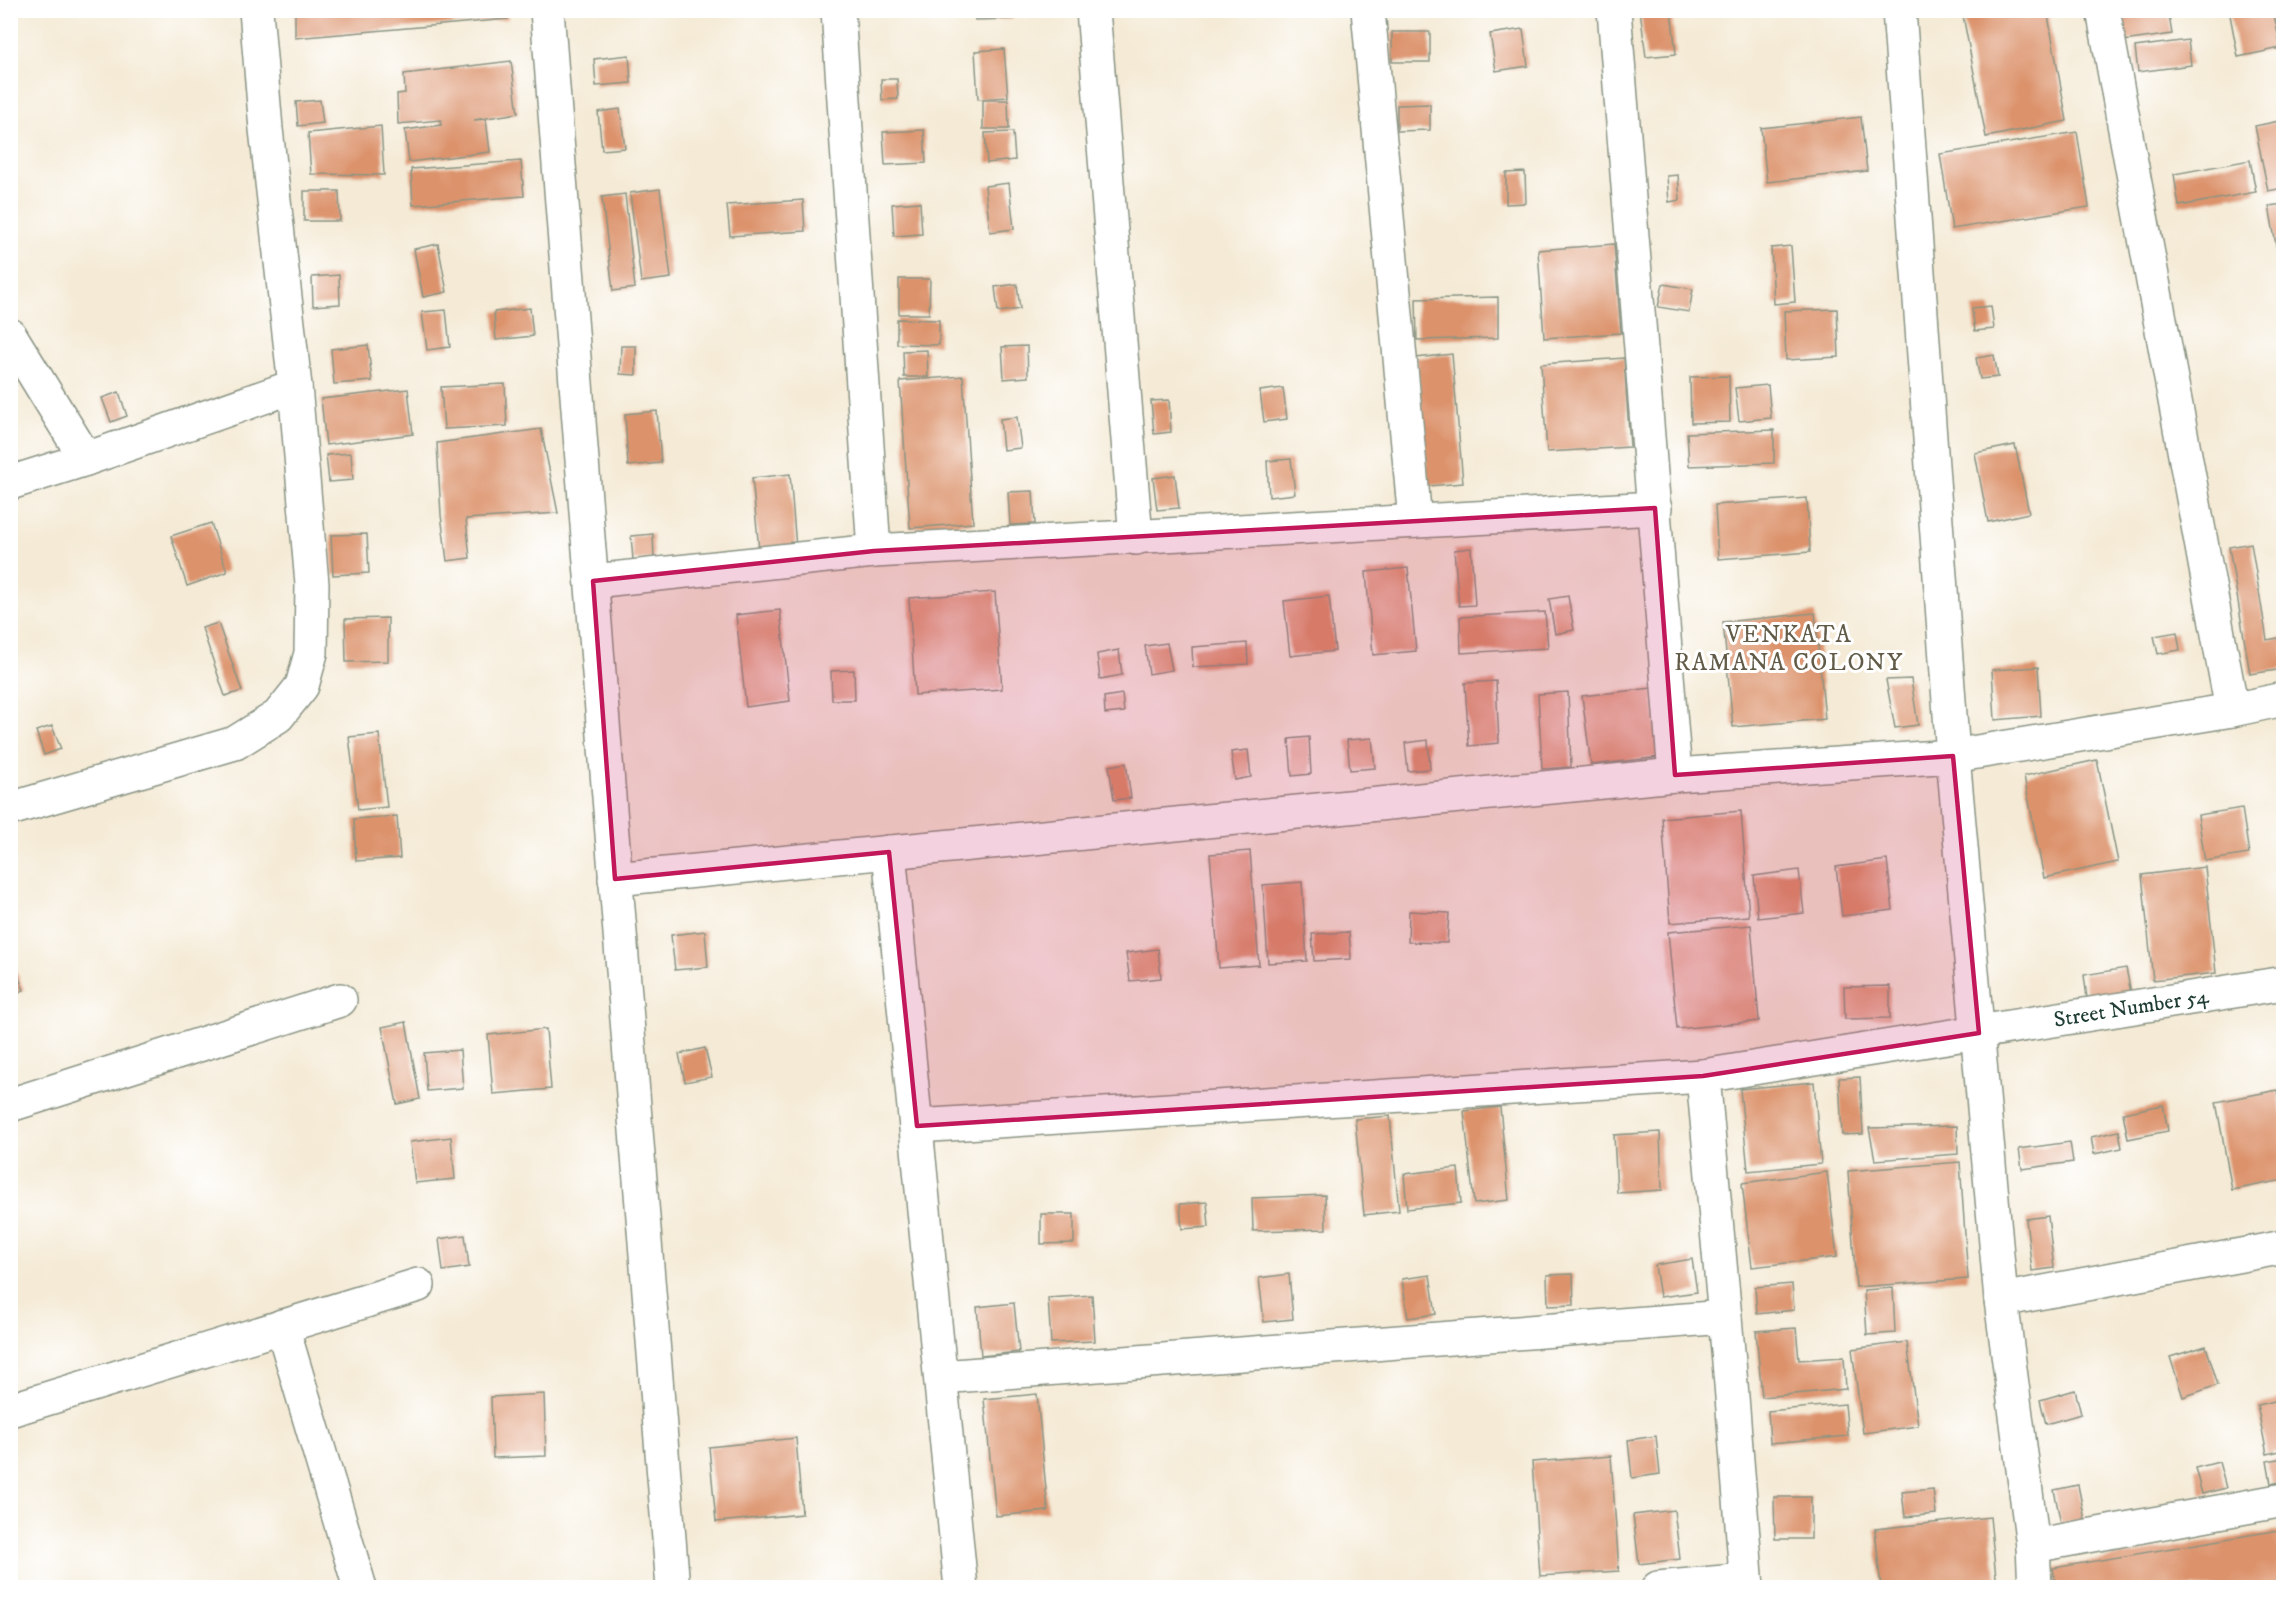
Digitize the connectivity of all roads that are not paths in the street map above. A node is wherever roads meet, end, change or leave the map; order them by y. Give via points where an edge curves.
1 (256, 10) edge
2 (548, 10) edge
3 (838, 10) edge
4 (1093, 10) edge
5 (1368, 10) edge
6 (1614, 10) edge
7 (1899, 10) edge
8 (2103, 10) edge
9 (10, 335) edge
10 (295, 386) junction
11 (86, 459) junction
12 (10, 483) edge
13 (1655, 508) junction
14 (1415, 521) junction
15 (1136, 538) junction
16 (874, 551) junction
17 (593, 581) junction
18 (2283, 699) edge
19 (2232, 710) junction
20 (1953, 756) junction
21 (1676, 775) junction
22 (10, 809) edge
23 (890, 852) junction
24 (615, 879) junction
25 (2283, 983) edge
26 (340, 1000) dead end
27 (1979, 1033) junction
28 (1703, 1076) junction
29 (10, 1105) edge
30 (917, 1125) junction
31 (2283, 1247) edge
32 (418, 1285) dead end
33 (2001, 1300) junction
34 (1725, 1317) junction
35 (282, 1326) junction
36 (941, 1377) junction
37 (10, 1410) edge
38 (2283, 1500) edge
39 (2033, 1546) junction
40 (1746, 1584) edge
41 (360, 1587) edge
42 (673, 1587) edge
43 (961, 1587) edge
44 (1658, 1587) edge
45 (2035, 1587) edge

1 - 10 street
2 - 17 street
3 - 16 street
4 - 15 street
5 - 14 street
6 - 13 street
7 - 20 street
8 - 19 street
9 - 11 street
10 - 11 street
10 - 22 street via 312,584 311,653 302,686 278,716 235,743
11 - 12 street
13 - 14 street
13 - 21 street
14 - 15 street
15 - 16 street
16 - 17 street
17 - 24 street
18 - 19 street
19 - 20 street
20 - 21 street
20 - 27 street
21 - 23 street
23 - 24 street
23 - 30 street
24 - 42 street
25 - 27 street, Street Number 54
26 - 29 street
27 - 28 street, Street Number 54
27 - 33 street
28 - 30 street, Street Number 54
28 - 34 street
30 - 36 street
31 - 33 street
32 - 35 street
33 - 39 street
34 - 36 street
34 - 40 street
35 - 37 street
35 - 41 street
36 - 43 street
38 - 39 street
39 - 45 street
40 - 44 street

